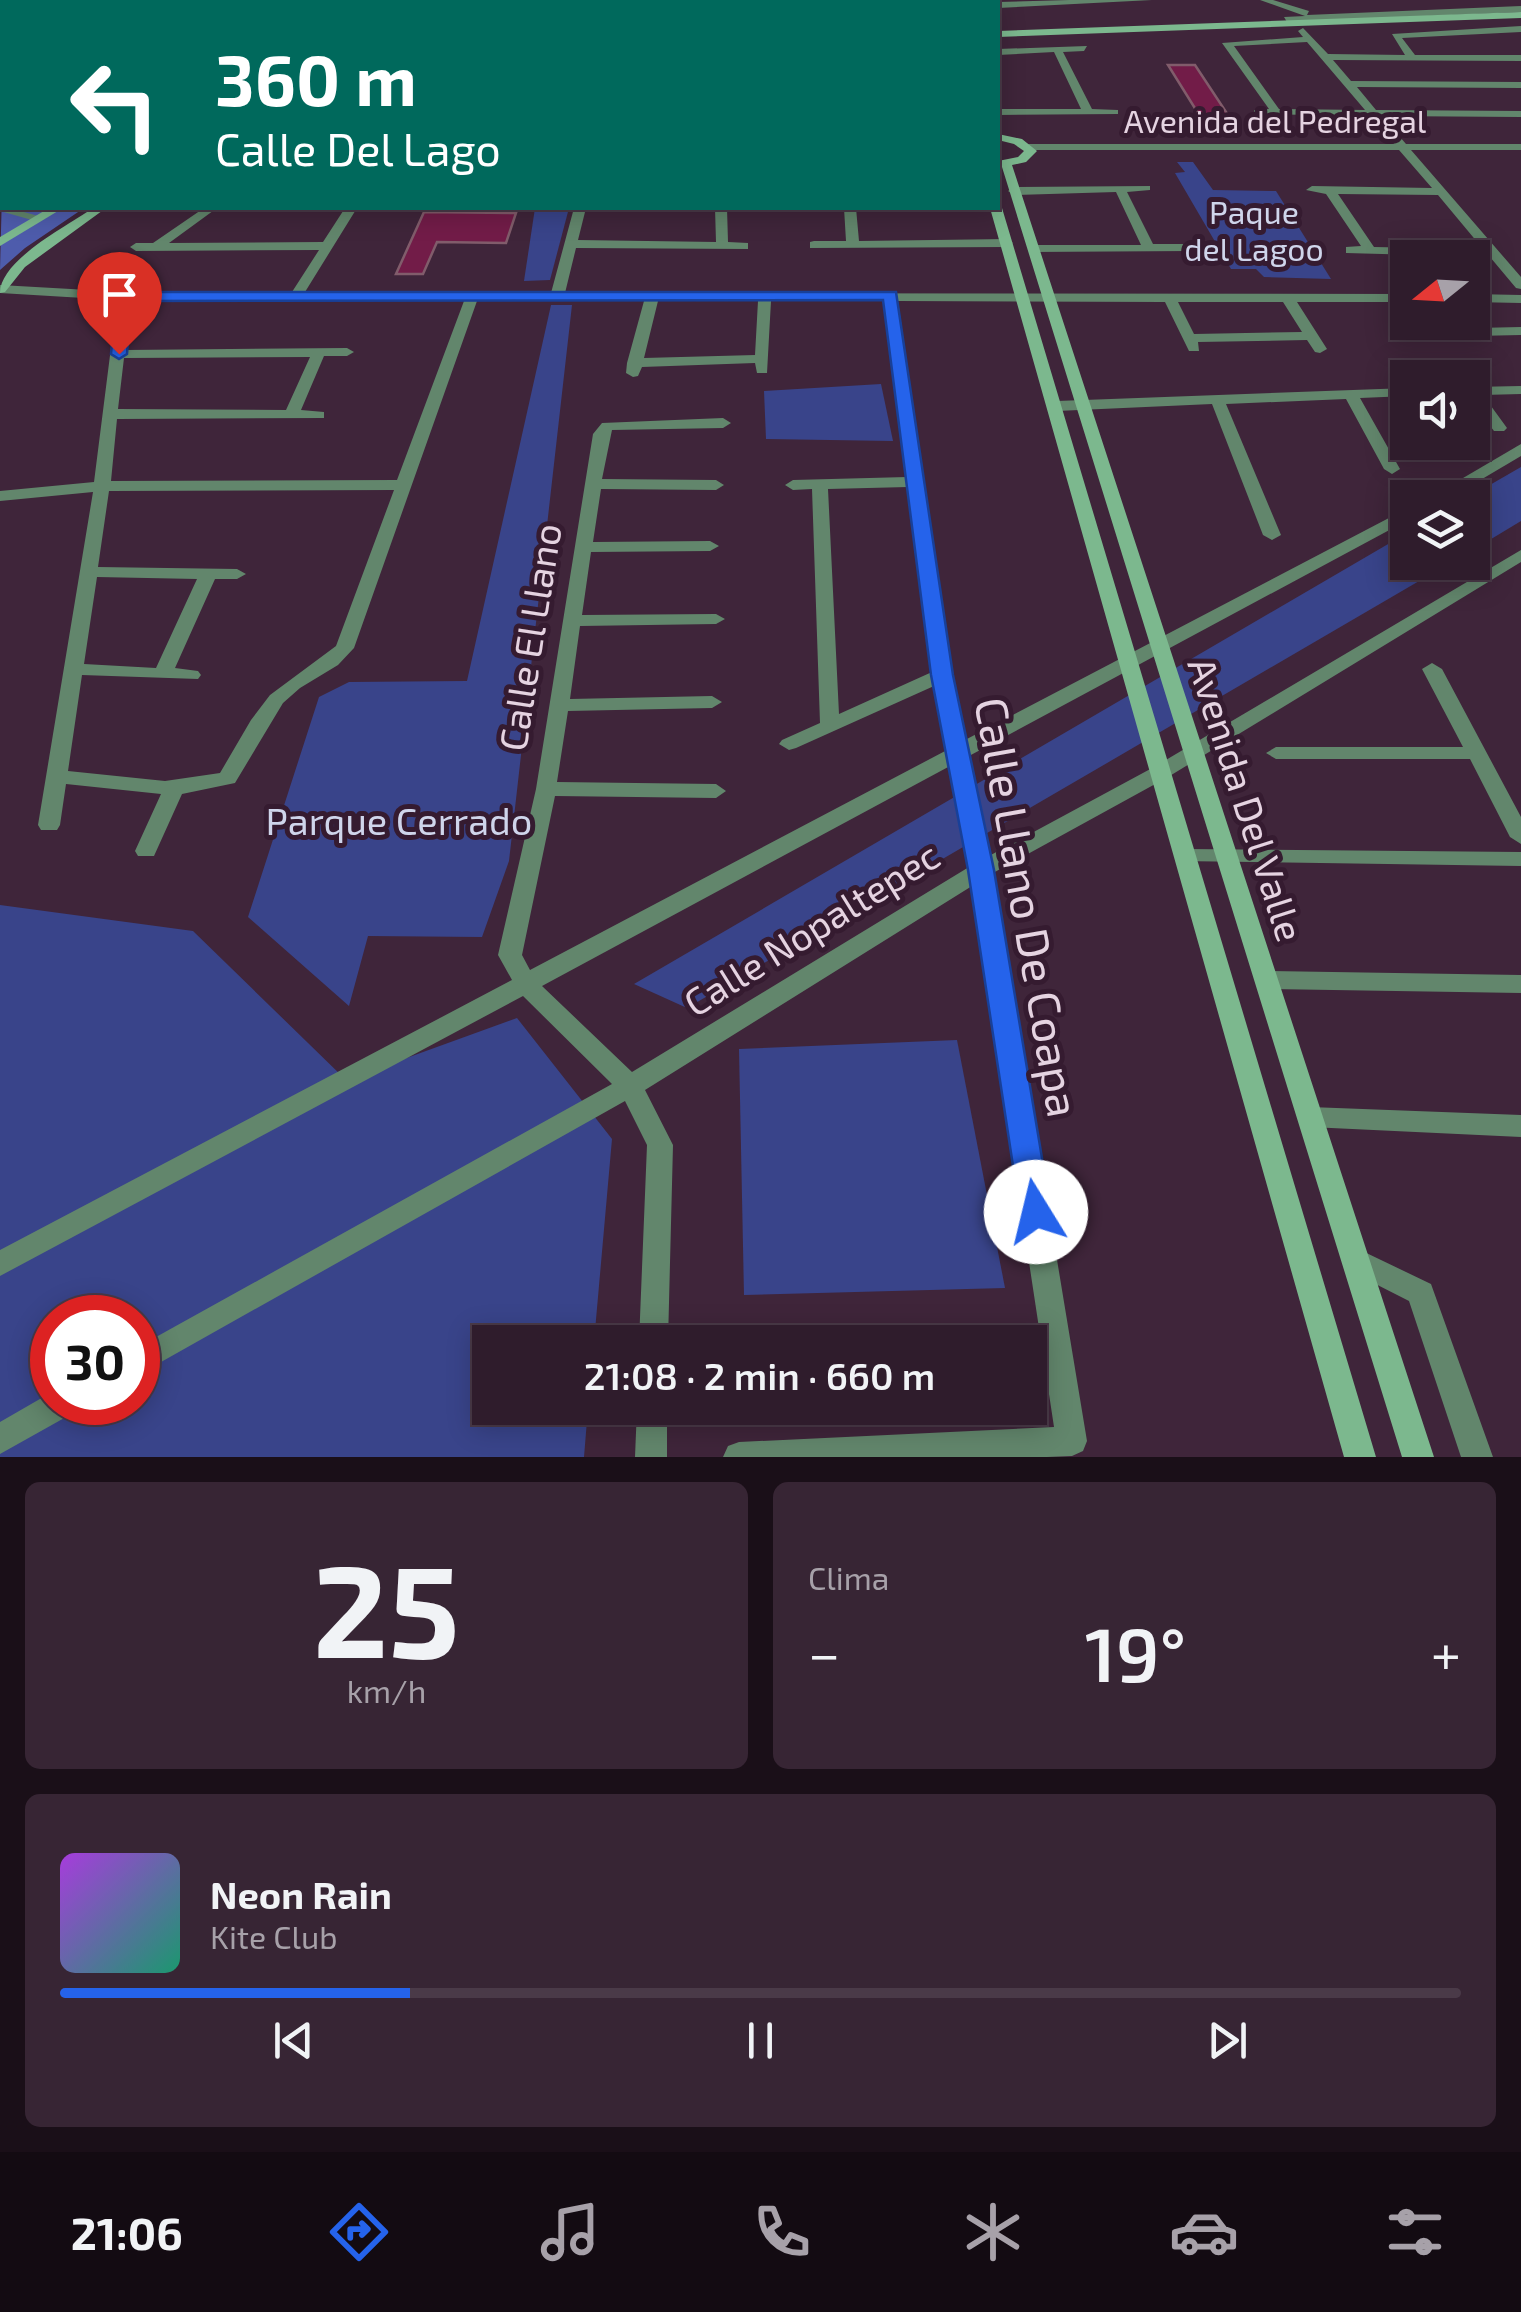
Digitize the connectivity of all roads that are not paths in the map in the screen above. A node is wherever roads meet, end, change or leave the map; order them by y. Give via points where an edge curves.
1 (1148, 0) edge
2 (1245, 0) edge
3 (1264, 0) edge
4 (1000, 5) edge
5 (1521, 12) edge
6 (1322, 20) junction
7 (1298, 28) junction
8 (1521, 30) edge
9 (1000, 34) edge
10 (1084, 48) dead end
11 (1057, 49) junction
12 (1000, 52) edge
13 (1326, 56) junction
14 (1412, 58) junction
15 (1521, 58) edge
16 (1350, 84) junction
17 (1521, 85) edge
18 (1000, 112) edge
19 (1088, 112) junction
20 (1114, 112) dead end
21 (1258, 112) dead end
22 (1276, 112) junction
23 (1376, 113) junction
24 (1521, 114) edge
25 (1000, 135) edge
26 (1030, 150) junction
27 (1408, 151) junction
28 (1521, 153) edge
29 (1002, 164) edge
30 (1120, 188) junction
31 (1146, 188) dead end
32 (1312, 190) dead end
33 (1329, 190) junction
34 (1014, 191) junction
35 (1443, 192) junction
36 (2, 210) edge
37 (54, 210) edge
38 (96, 210) edge
39 (207, 210) edge
40 (350, 210) edge
41 (580, 210) edge
42 (722, 210) edge
43 (850, 210) edge
44 (997, 210) edge
45 (38, 219) junction
46 (0, 242) edge
47 (1008, 243) junction
48 (159, 244) junction
49 (573, 244) junction
50 (814, 244) dead end
51 (852, 244) junction
52 (722, 245) junction
53 (329, 246) junction
54 (744, 246) dead end
55 (136, 247) dead end
56 (1187, 248) dead end
57 (1149, 249) junction
58 (1035, 250) junction
59 (1350, 250) dead end
60 (1370, 250) junction
61 (1494, 253) junction
62 (1521, 285) edge
63 (0, 289) edge
64 (297, 295) junction
65 (765, 295) junction
66 (890, 295) junction
67 (1023, 295) junction
68 (1050, 295) junction
69 (124, 296) junction
70 (472, 296) junction
71 (557, 296) junction
72 (652, 296) junction
73 (1170, 296) junction
74 (1287, 298) junction
75 (1490, 298) edge
76 (1390, 299) edge
77 (1521, 299) edge
78 (1490, 330) edge
79 (1521, 331) edge
80 (1437, 340) edge
81 (1442, 346) dead end
82 (319, 352) junction
83 (347, 352) dead end
84 (119, 354) junction
85 (1521, 390) edge
86 (1490, 391) edge
87 (1390, 392) edge
88 (1350, 393) junction
89 (1217, 399) junction
90 (1086, 405) junction
91 (1056, 406) junction
92 (112, 414) junction
93 (291, 415) junction
94 (318, 415) dead end
95 (1490, 416) edge
96 (723, 424) dead end
97 (1499, 428) dead end
98 (1521, 449) edge
99 (1392, 469) dead end
100 (1468, 480) edge
101 (918, 482) junction
102 (594, 484) junction
103 (716, 484) dead end
104 (820, 484) junction
105 (405, 485) junction
106 (793, 485) dead end
107 (102, 486) junction
108 (0, 496) edge
109 (1390, 523) edge
110 (1272, 535) dead end
111 (710, 546) dead end
112 (584, 547) junction
113 (1521, 555) edge
114 (88, 572) junction
115 (208, 574) junction
116 (237, 574) dead end
117 (716, 619) dead end
118 (571, 621) junction
119 (1161, 645) junction
120 (1128, 664) junction
121 (72, 669) junction
122 (1432, 669) dead end
123 (163, 674) junction
124 (191, 675) dead end
125 (942, 675) junction
126 (712, 702) dead end
127 (557, 705) junction
128 (830, 726) junction
129 (790, 744) dead end
130 (1195, 750) junction
131 (958, 752) junction
132 (1476, 752) junction
133 (1276, 753) dead end
134 (1161, 772) junction
135 (55, 776) junction
136 (174, 788) junction
137 (546, 789) junction
138 (716, 791) dead end
139 (49, 825) dead end
140 (1521, 837) edge
141 (146, 851) dead end
142 (1186, 856) junction
143 (1228, 856) junction
144 (1521, 860) edge
145 (981, 870) junction
146 (1267, 980) junction
147 (1521, 984) edge
148 (526, 986) junction
149 (630, 1086) junction
150 (1310, 1117) junction
151 (1521, 1126) edge
152 (1356, 1260) junction
153 (0, 1264) edge
154 (655, 1325) edge
155 (160, 1350) edge
156 (30, 1421) edge
157 (652, 1425) edge
158 (0, 1438) edge
159 (651, 1457) edge
160 (739, 1457) edge
161 (1360, 1457) edge
162 (1418, 1457) edge
163 (1477, 1457) edge

1 - 4 street
2 - 7 street
3 - 6 street
5 - 6 street
6 - 7 street
7 - 9 street
7 - 13 street
7 - 22 street via 1226,42
8 - 14 street via 1395,36
10 - 11 street
11 - 12 street
11 - 19 street
13 - 14 street
13 - 16 street
14 - 15 street
16 - 17 street
16 - 23 street
18 - 19 street
19 - 20 street
21 - 22 street
22 - 23 street
23 - 24 street
23 - 27 street
25 - 26 street
26 - 27 street, Avenida del Pedregal
26 - 29 street via 1022,160
27 - 28 street, Avenida del Pedregal
27 - 35 street
29 - 34 street, Avenida Del Valle
30 - 31 street
30 - 34 street
30 - 57 street
32 - 33 street
33 - 35 street
33 - 60 street
34 - 58 street, Avenida Del Valle
35 - 61 street
36 - 45 lane
37 - 45 street
38 - 63 street via 20,264
39 - 48 street
40 - 53 street
41 - 49 street
42 - 52 street
43 - 51 street
44 - 47 street, Avenida Del Valle
45 - 46 street
47 - 51 street
47 - 67 street, Avenida Del Valle
48 - 53 street
48 - 55 street
49 - 52 street
49 - 71 street
50 - 51 street
52 - 54 street
53 - 64 street
56 - 57 street
57 - 58 street
58 - 68 street, Avenida Del Valle
59 - 60 street
60 - 61 street
61 - 62 street
63 - 69 street
64 - 69 street
64 - 70 street
65 - 66 street
65 - 72 street
65 - 72 street via 762,366 633,369
66 - 67 street
66 - 101 street, Calle Llano De Coapa
67 - 68 street
67 - 91 street, Avenida Del Valle
68 - 73 street
68 - 90 street, Avenida Del Valle
69 - 84 street
70 - 71 street
70 - 105 street
71 - 72 street
73 - 74 street
73 - 74 street via 1192,343 1316,342
74 - 76 street
75 - 77 street
78 - 79 street
80 - 81 street
82 - 83 street
82 - 84 street
82 - 93 street
84 - 92 street
85 - 86 street
87 - 88 street
88 - 89 street
88 - 99 street
89 - 90 street
89 - 110 street
90 - 91 street
90 - 119 street, Avenida Del Valle
91 - 120 street, Avenida Del Valle
92 - 93 street
92 - 107 street
93 - 94 street
95 - 97 street
96 - 102 street, Calle El Llano via 607,426
98 - 100 street
101 - 104 street
101 - 125 street, Calle Llano De Coapa
102 - 103 street
102 - 112 street, Calle El Llano
104 - 106 street
104 - 128 street
105 - 107 street
105 - 136 street via 335,662 288,687 267,708 228,778
107 - 108 street
107 - 114 street
109 - 119 street, Calle Nopaltepec
111 - 112 street
112 - 118 street, Calle El Llano
113 - 130 street, Calle Nopaltepec
114 - 115 street
114 - 121 street
115 - 116 street
115 - 123 street
117 - 118 street
118 - 127 street, Calle El Llano
119 - 120 street, Calle Nopaltepec
119 - 130 street, Avenida Del Valle
120 - 131 street, Calle Nopaltepec
120 - 134 street, Avenida Del Valle
121 - 123 street
121 - 135 street
122 - 132 street
123 - 124 street
125 - 128 street
125 - 131 street, Calle Llano De Coapa
126 - 127 street
127 - 137 street, Calle El Llano
128 - 129 street
130 - 134 street, Calle Nopaltepec
130 - 143 street, Avenida Del Valle
131 - 145 street, Calle Llano De Coapa
131 - 148 street, Calle Nopaltepec
132 - 133 street
132 - 140 street
134 - 142 street, Avenida Del Valle
134 - 145 street, Calle Nopaltepec
135 - 136 street
135 - 139 street
136 - 141 street
137 - 138 street
137 - 148 street, Calle El Llano via 510,955
142 - 143 street
142 - 161 street, Avenida Del Valle
143 - 144 street
143 - 146 street, Avenida Del Valle
145 - 149 street, Calle Nopaltepec
145 - 160 street, Calle Llano De Coapa via 1072,1441
146 - 147 street
146 - 150 street, Avenida Del Valle
148 - 149 street
148 - 153 street, Calle Nopaltepec
149 - 154 street via 660,1146
149 - 155 street, Calle Nopaltepec
150 - 151 street
150 - 152 street, Avenida Del Valle
152 - 162 street, Avenida Del Valle
152 - 163 street via 1421,1293
156 - 158 street
157 - 159 street

